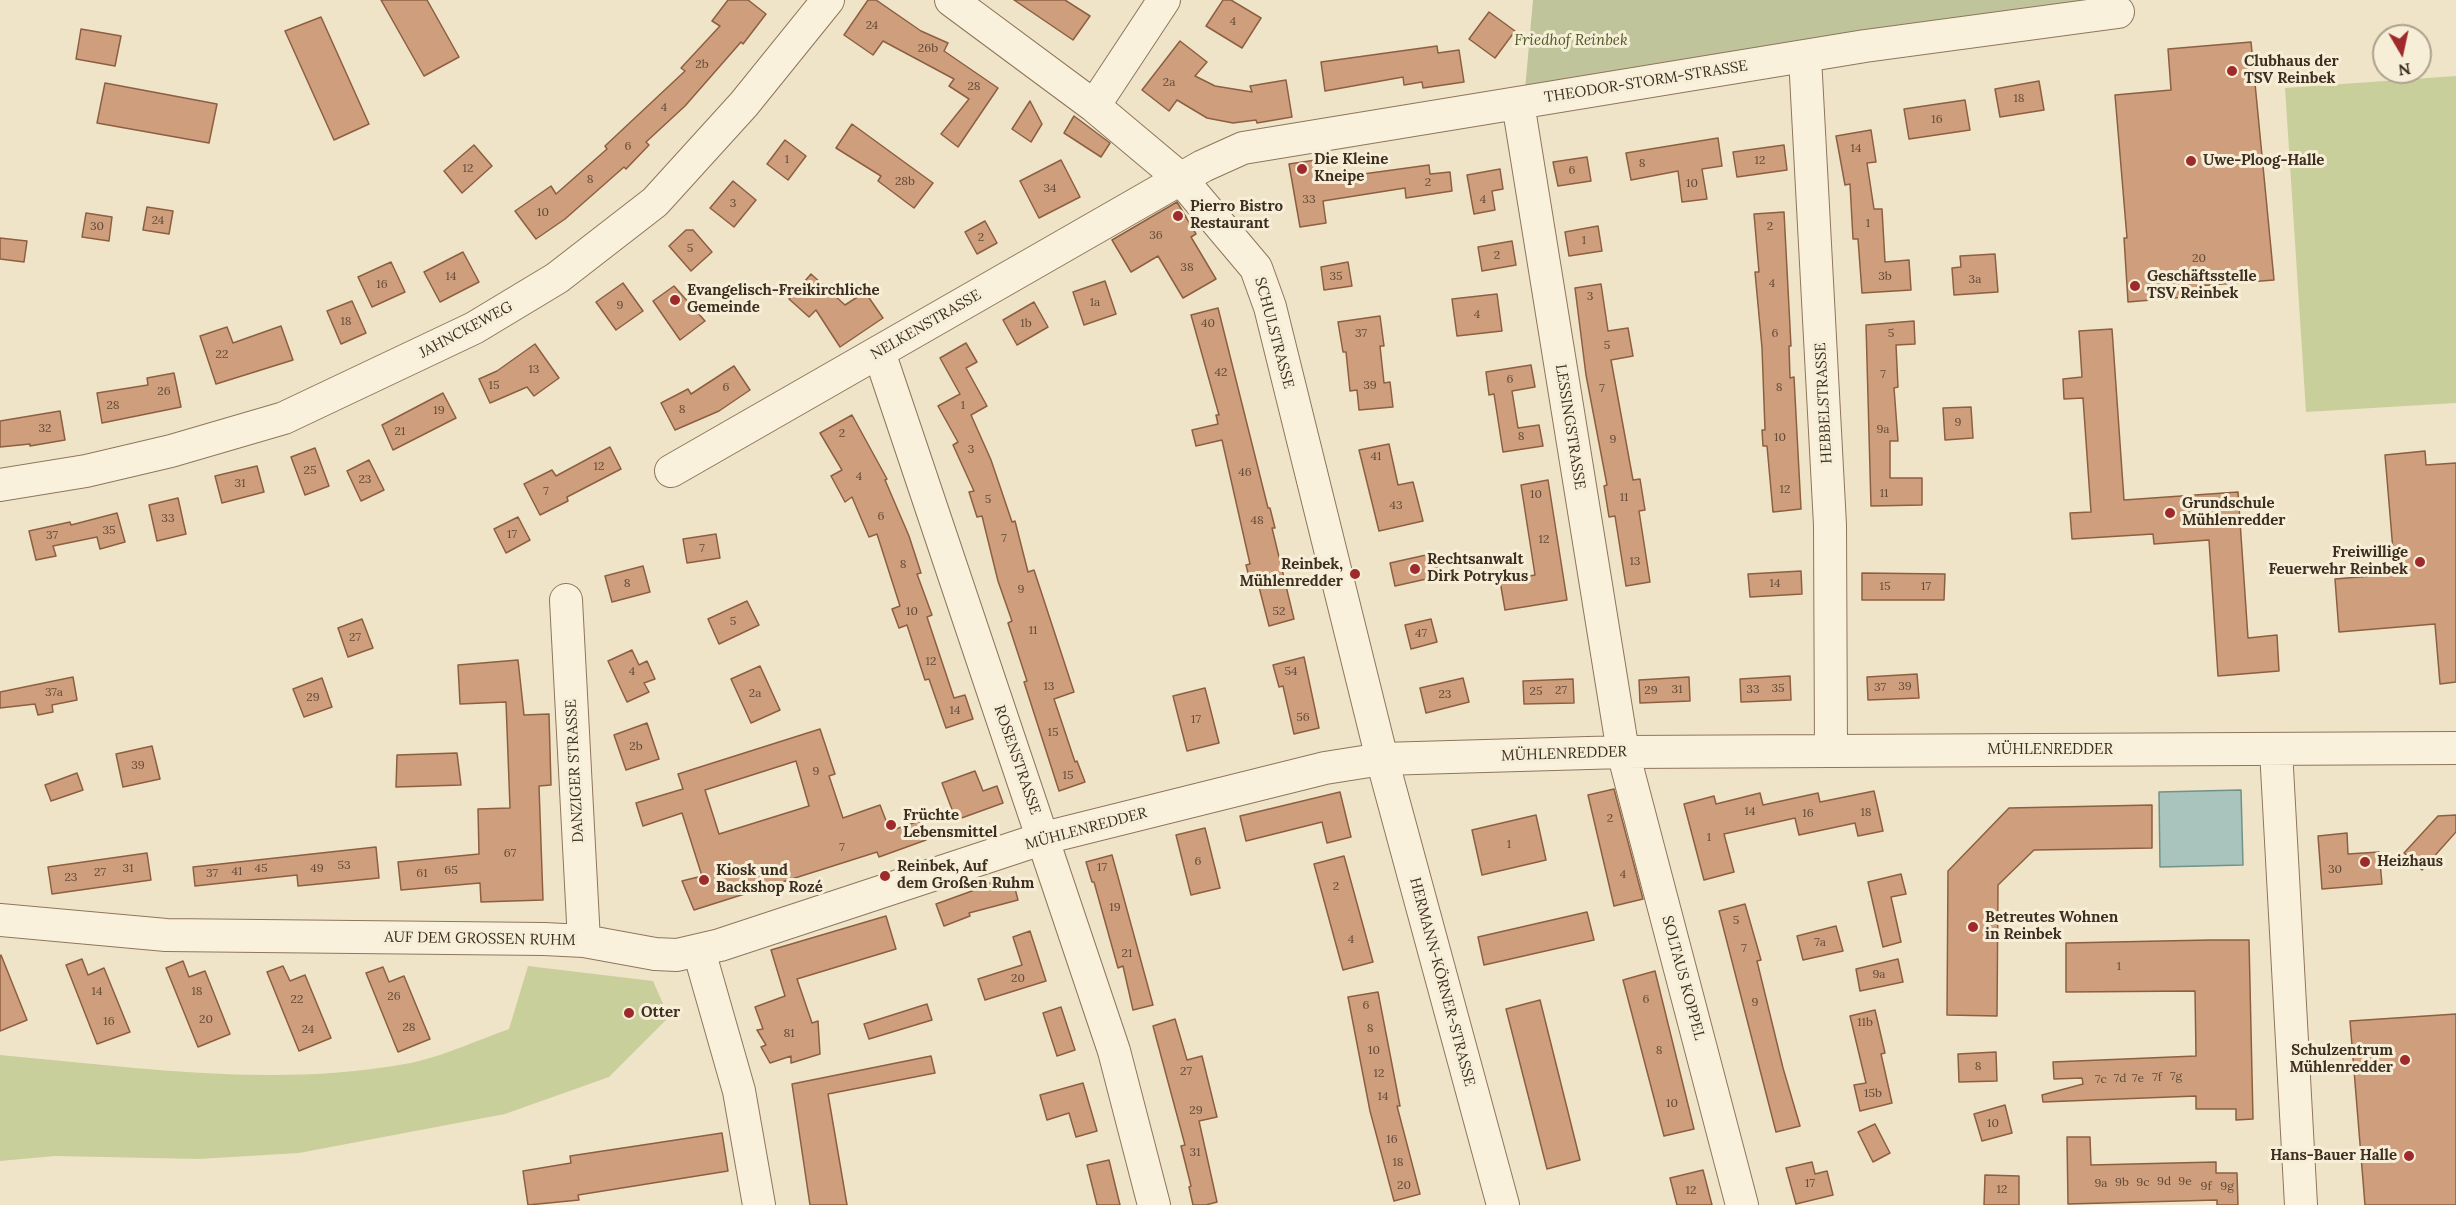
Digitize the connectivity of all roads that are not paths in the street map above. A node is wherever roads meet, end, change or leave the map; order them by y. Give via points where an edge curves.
1 (828, 0) edge
2 (951, 0) edge
3 (1164, 0) edge
4 (2118, 12) dead end
5 (1805, 57) junction
6 (1518, 103) junction
7 (1094, 106) junction
8 (1181, 179) junction
9 (879, 352) junction
10 (671, 471) dead end
11 (0, 485) edge
12 (566, 600) dead end
13 (2456, 748) edge
14 (2276, 750) junction
15 (1831, 751) junction
16 (1623, 752) junction
17 (1382, 759) junction
18 (1044, 838) junction
19 (0, 920) edge
20 (584, 941) junction
21 (699, 951) junction
22 (759, 1205) edge
23 (1154, 1205) edge
24 (1503, 1205) edge
25 (1742, 1205) edge
26 (2301, 1205) edge

1 - 11 street, JAHNCKEWEG via 744,104 655,202 557,278 474,328 284,418 150,456
2 - 7 street, SCHULSTRASSE
3 - 7 street
4 - 5 street, THEODOR-STORM-STRASSE
5 - 6 street, THEODOR-STORM-STRASSE
5 - 15 street, HEBBELSTRASSE via 1830,525
6 - 8 street, THEODOR-STORM-STRASSE via 1256,145 1230,153
6 - 16 street, LESSINGSTRASSE
7 - 8 street, SCHULSTRASSE
8 - 9 street, NELKENSTRASSE
8 - 17 street, SCHULSTRASSE via 1256,268 1270,307
9 - 10 street, NELKENSTRASSE
9 - 18 street, ROSENSTRASSE
12 - 20 street, DANZIGER STRASSE
13 - 14 street, MÜHLENREDDER
14 - 15 street, MÜHLENREDDER
14 - 26 street
15 - 16 street, MÜHLENREDDER
16 - 17 street, MÜHLENREDDER
16 - 25 street, SOLTAUS KOPPEL
17 - 18 street, MÜHLENREDDER via 1325,768
17 - 24 street, HERMANN-KÖRNER-STRASSE
18 - 21 street, MÜHLENREDDER
18 - 23 street, ROSENSTRASSE via 1114,1051
19 - 20 street, AUF DEM GROSSEN RUHM via 166,935
20 - 21 street, AUF DEM GROSSEN RUHM via 655,954
21 - 22 street via 739,1091

